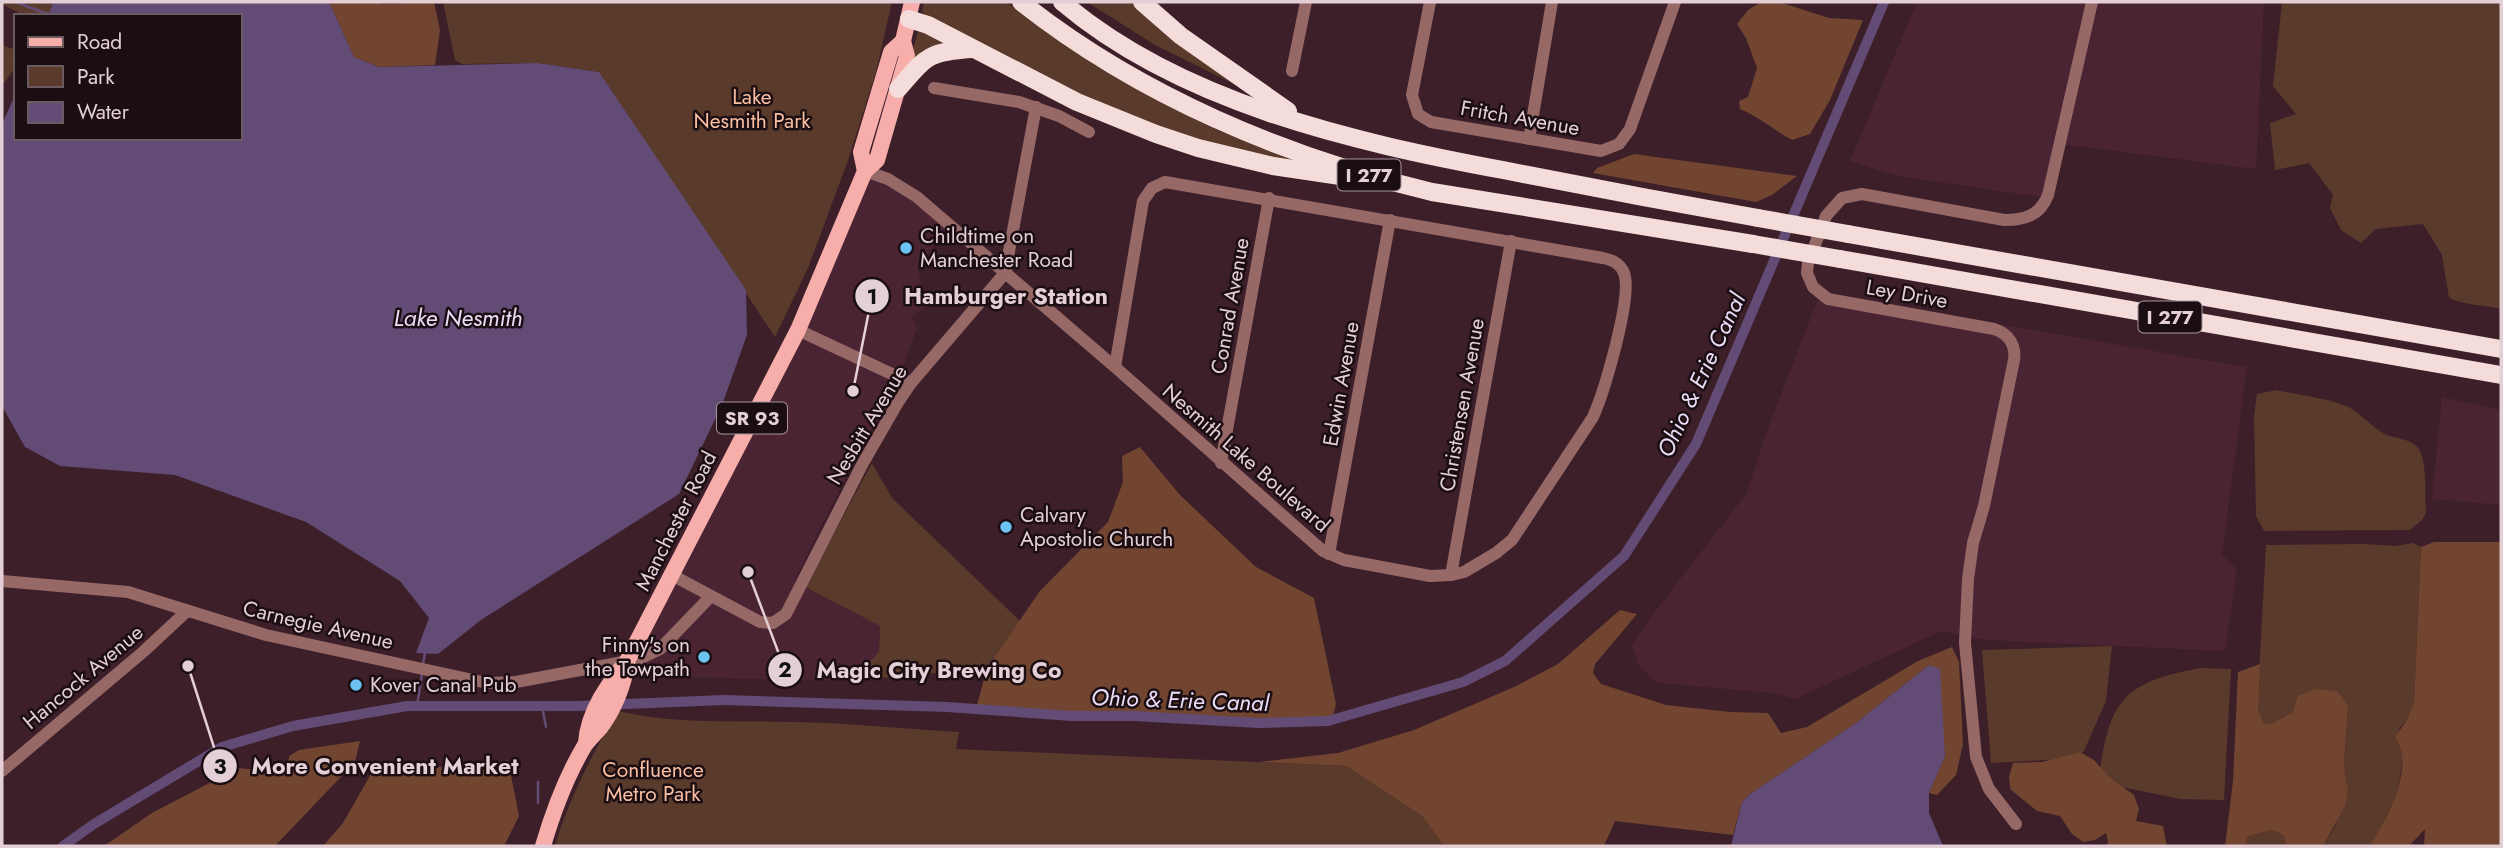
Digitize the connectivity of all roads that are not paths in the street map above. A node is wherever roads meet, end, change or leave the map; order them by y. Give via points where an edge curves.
1 (1021, 2) edge
2 (1062, 2) edge
3 (1142, 2) edge
4 (1306, 2) edge
5 (1430, 2) edge
6 (1552, 2) edge
7 (1675, 2) edge
8 (2092, 2) edge
9 (911, 10) edge
10 (903, 41) junction
11 (972, 49) junction
12 (1292, 71) dead end
13 (934, 88) dead end
14 (898, 89) junction
15 (1035, 107) junction
16 (1308, 125) junction
17 (1089, 132) dead end
18 (1529, 139) junction
19 (865, 171) junction
20 (1389, 181) junction
21 (1269, 198) junction
22 (1390, 220) junction
23 (1511, 241) junction
24 (1005, 273) junction
25 (798, 330) junction
26 (2501, 349) edge
27 (1115, 367) junction
28 (2501, 375) edge
29 (911, 383) junction
30 (1221, 463) junction
31 (1329, 554) junction
32 (672, 575) junction
33 (1451, 575) junction
34 (2, 581) edge
35 (711, 596) junction
36 (187, 611) junction
37 (627, 660) junction
38 (2, 771) edge
39 (2016, 824) dead end
40 (543, 846) edge

1 - 20 highway, I 277 via 1162,93 1286,148
2 - 16 highway, I 277 via 1166,71
3 - 16 highway via 1220,65
4 - 12 street
5 - 18 street, Fritch Avenue via 1413,87 1415,109 1431,122
6 - 18 street
7 - 18 street, Fritch Avenue via 1633,123 1619,144 1601,151
8 - 39 street, Ley Drive via 2048,195 2040,209 2023,219 2004,220 1849,195 1826,216 1807,268 1813,287 1828,299 1994,329 2013,345 2014,360 1973,543 1965,643 1976,757 1989,789
9 - 10 main road, Manchester Road / SR 93
9 - 11 highway via 928,26
10 - 14 main road, Manchester Road / SR 93 via 907,56
10 - 19 main road, Manchester Road / SR 93 via 891,52 861,152
11 - 14 highway via 926,57
11 - 20 highway via 1129,125 1198,148 1292,170
13 - 15 street
14 - 19 main road, Manchester Road / SR 93 via 877,160
15 - 17 street
15 - 24 street
16 - 26 highway, I 277, bridge via 1406,152
19 - 24 street, Nesmith Lake Boulevard via 917,197
19 - 25 main road, Manchester Road / SR 93
20 - 28 highway, I 277, bridge via 1471,199
21 - 22 street
21 - 27 street via 1171,182 1157,184 1147,194
21 - 30 street, Conrad Avenue
22 - 23 street
22 - 31 street, Edwin Avenue
23 - 33 street, Christensen Avenue
23 - 33 street, Nesmith Lake Boulevard via 1611,260 1622,268 1626,289 1607,379 1593,417 1512,540 1464,572
24 - 27 street, Nesmith Lake Boulevard
24 - 29 street, Nesbitt Avenue
25 - 29 street
25 - 32 main road, Manchester Road / SR 93
27 - 30 street, Nesmith Lake Boulevard
29 - 35 street, Nesbitt Avenue via 863,463 786,614 766,624
30 - 31 street, Nesmith Lake Boulevard
31 - 33 street, Nesmith Lake Boulevard via 1421,575
32 - 35 street, Nesbitt Avenue
32 - 37 main road, Manchester Road / SR 93
34 - 36 street, Carnegie Avenue via 128,592
35 - 37 street via 655,653
36 - 37 street, Carnegie Avenue via 267,635 487,683
36 - 38 street, Hancock Avenue
37 - 40 main road, Manchester Road / SR 93 via 560,797

